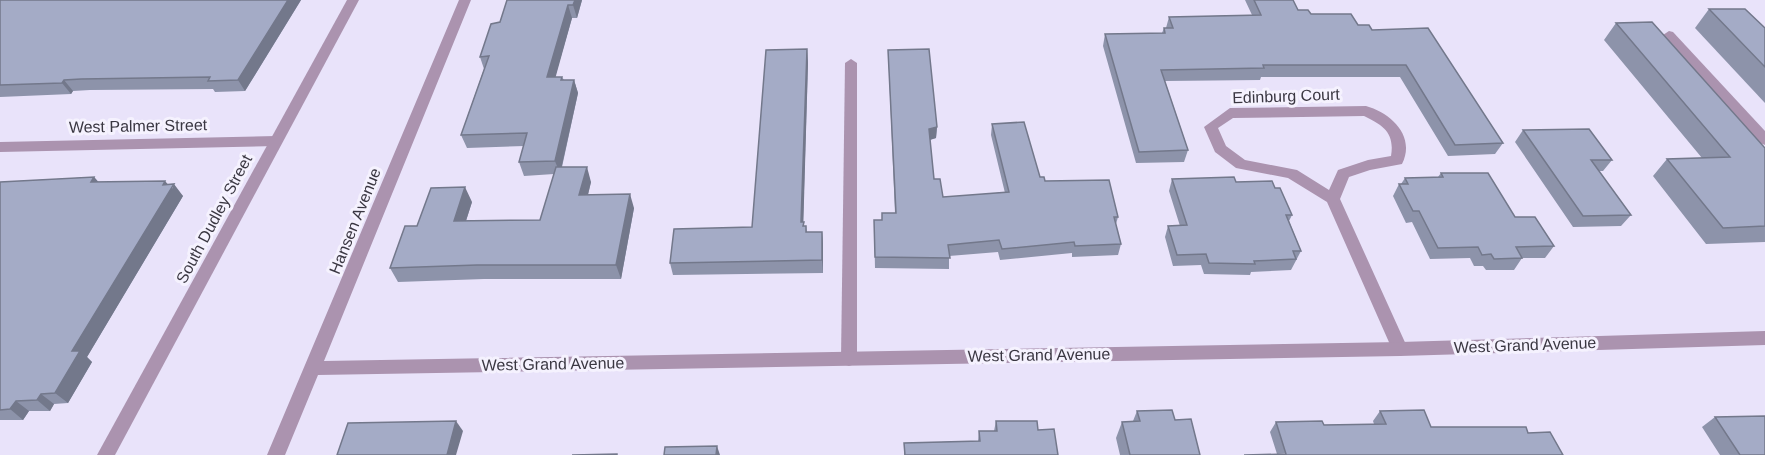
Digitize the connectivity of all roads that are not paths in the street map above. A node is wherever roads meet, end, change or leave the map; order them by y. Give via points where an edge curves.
1 (353, 0) edge
2 (465, 0) edge
3 (1669, 35) dead end
4 (851, 63) dead end
5 (1765, 140) edge
6 (276, 141) junction
7 (0, 147) edge
8 (1333, 199) junction
9 (1765, 338) edge
10 (1400, 349) junction
11 (849, 359) junction
12 (314, 368) junction
13 (106, 455) edge
14 (276, 455) edge

1 - 6 street, South Dudley Street
2 - 12 street, Hansen Avenue
3 - 5 street
4 - 11 street
6 - 7 street, West Palmer Street
6 - 13 street, South Dudley Street
8 - 8 street, Edinburg Court via 1343,174 1397,160 1400,144 1388,122 1366,111 1230,113 1211,127 1220,149 1240,164 1292,174
8 - 10 street
9 - 10 street, West Grand Avenue
10 - 11 street, West Grand Avenue
11 - 12 street, West Grand Avenue
12 - 14 street, Hansen Avenue

